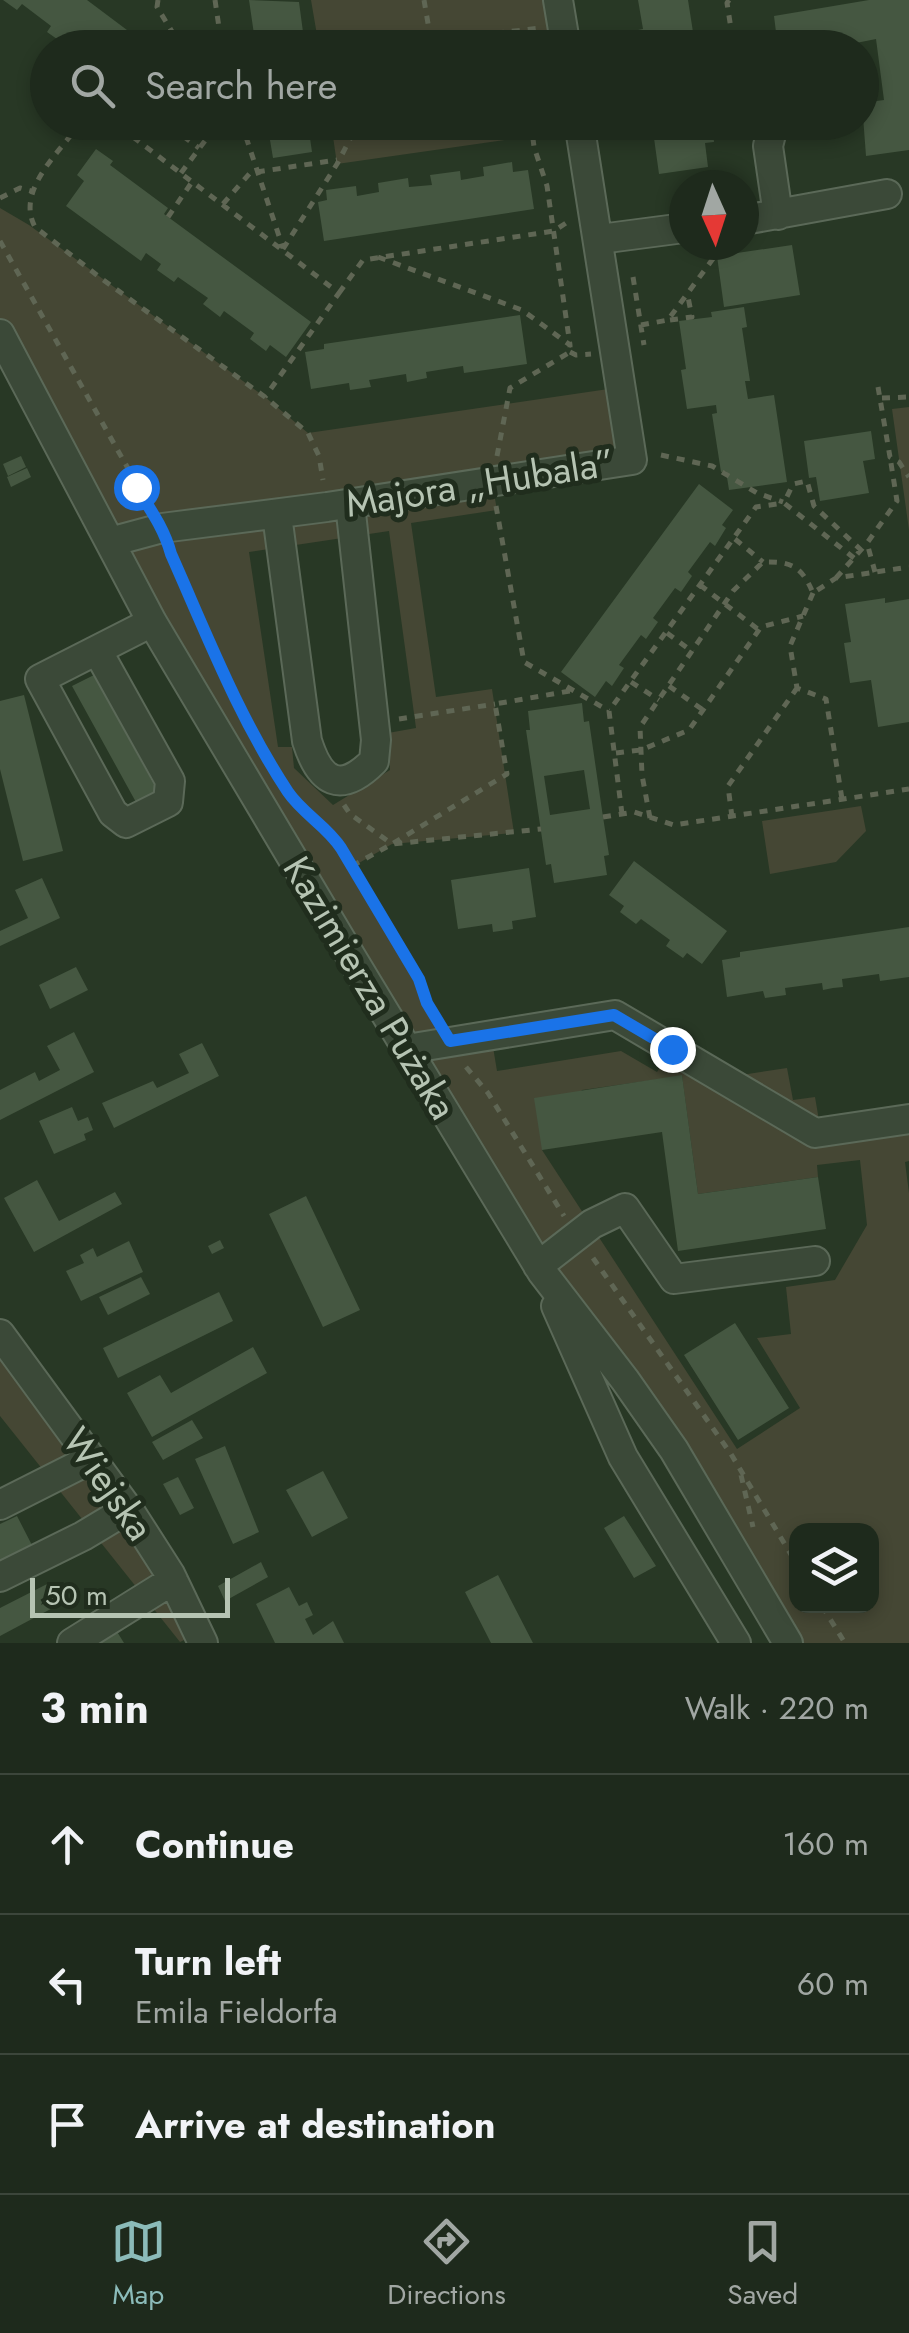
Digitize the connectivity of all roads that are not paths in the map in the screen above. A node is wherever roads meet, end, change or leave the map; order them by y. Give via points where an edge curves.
1 (583, 140) edge
2 (770, 140) edge
3 (888, 194) dead end
4 (778, 216) junction
5 (759, 218) edge
6 (669, 230) edge
7 (613, 236) junction
8 (0, 334) edge
9 (338, 506) junction
10 (277, 514) junction
11 (110, 542) junction
12 (152, 622) junction
13 (97, 650) junction
14 (407, 1049) junction
15 (909, 1119) edge
16 (815, 1260) dead end
17 (540, 1269) junction
18 (0, 1334) edge
19 (91, 1459) junction
20 (0, 1505) edge
21 (128, 1509) junction
22 (0, 1577) edge
23 (173, 1580) junction
24 (787, 1639) edge
25 (200, 1642) edge
26 (72, 1643) edge
27 (736, 1643) edge

1 - 7 street, Majora „Hubala” via 594,204
2 - 4 street
3 - 4 street
4 - 5 street
6 - 7 street
7 - 9 street, Majora „Hubala” via 632,460 493,489
8 - 11 street, Kazimierza Pużaka
9 - 10 street, Majora „Hubala”
9 - 10 street via 374,724 374,762 342,781 315,766 307,741
10 - 11 street, Majora „Hubala” via 162,528
11 - 12 street, Kazimierza Pużaka
12 - 13 street
12 - 14 street, Kazimierza Pużaka
13 - 13 street via 40,680 113,813 126,822 168,802 170,781
14 - 15 street via 614,1015 815,1132
14 - 17 street, Kazimierza Pużaka
16 - 17 street via 674,1278 625,1208 592,1224
17 - 24 street, Kazimierza Pużaka via 674,1450
17 - 27 street, Kazimierza Pużaka via 623,1458
18 - 19 street, Wiejska
19 - 20 street
19 - 21 street, Wiejska
21 - 22 street
21 - 23 street, Wiejska
23 - 25 street, Wiejska
23 - 26 street

